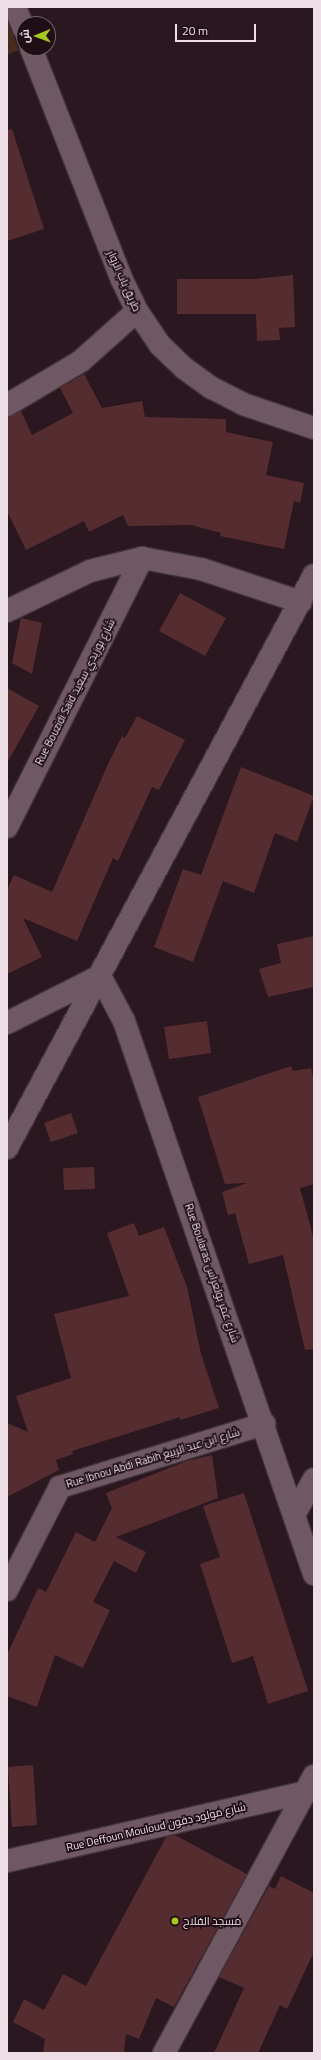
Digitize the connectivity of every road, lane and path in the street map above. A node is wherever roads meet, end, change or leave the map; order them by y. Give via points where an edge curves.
1 (34, 56) edge
2 (137, 311) junction
3 (7, 405) edge
4 (314, 428) edge
5 (142, 558) junction
6 (314, 575) edge
7 (301, 602) junction
8 (7, 610) edge
9 (7, 827) edge
10 (100, 976) junction
11 (7, 1023) edge
12 (7, 1148) edge
13 (264, 1424) junction
14 (314, 1479) edge
15 (294, 1515) junction
16 (314, 1574) edge
17 (7, 1590) edge
18 (310, 1784) edge
19 (7, 1861) edge
20 (164, 2053) edge

1 - 2 street, طريق باب الزوار via 122,280
2 - 3 street via 81,361
2 - 4 street, طريق باب الزوار via 160,345 184,368 212,388 243,404
5 - 7 street via 201,569
5 - 8 street via 90,571
5 - 9 street, Rue Bouzidi Saïd شارع بوزيدي سعيد
6 - 7 street
7 - 10 street
10 - 11 street
10 - 12 street
10 - 13 street, Rue Boularas شارع عمر بولعراس via 124,1021
13 - 15 street, Rue Boularas شارع عمر بولعراس
13 - 17 street, Rue Ibnou Abdi Rabih شارع ابن عبد الربيع via 60,1487
14 - 15 street
15 - 16 street, Rue Boularas شارع عمر بولعراس
18 - 19 street, Rue Deffoun Mouloud شارع مولود دفون
18 - 20 street

